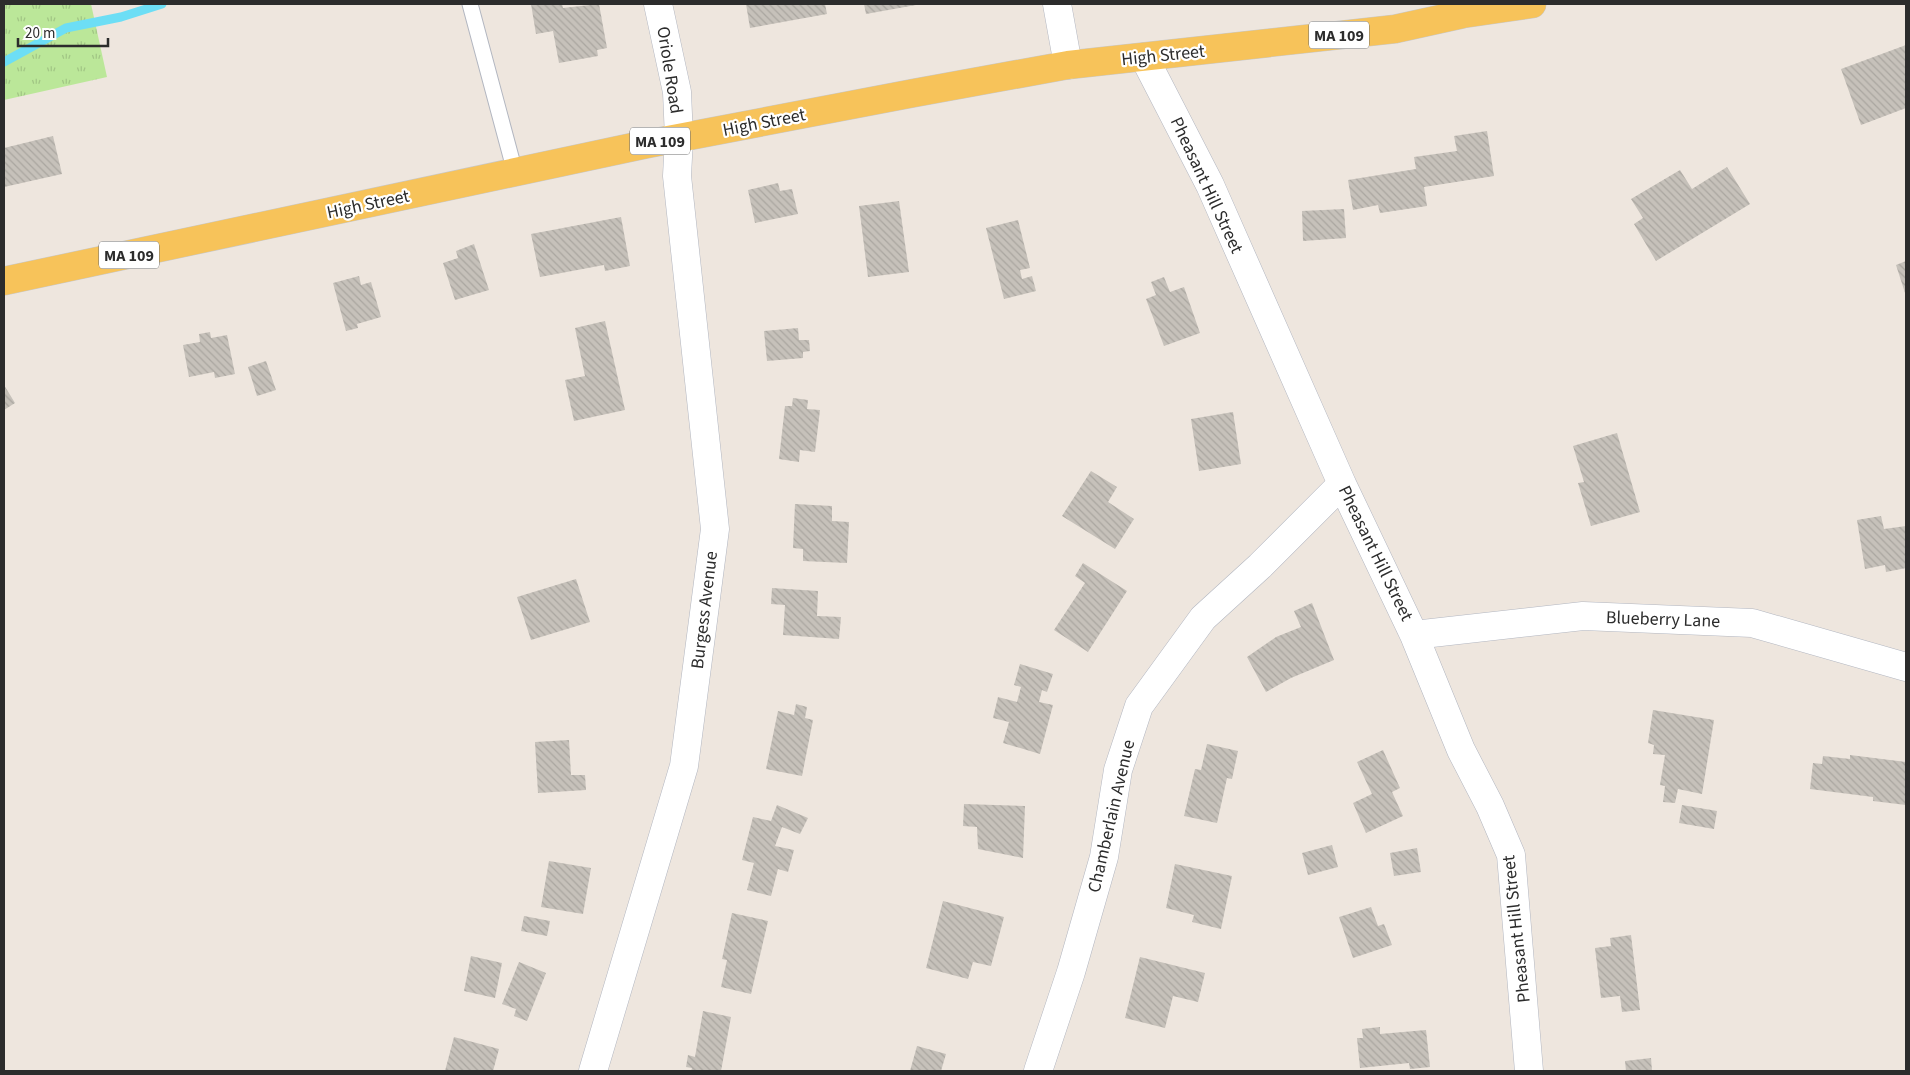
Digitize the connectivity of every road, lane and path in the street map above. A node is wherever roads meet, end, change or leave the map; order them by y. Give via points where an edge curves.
1 (470, 4) edge
2 (658, 4) edge
3 (1058, 4) edge
4 (1532, 4) edge
5 (1144, 57) junction
6 (1068, 65) junction
7 (679, 138) junction
8 (515, 172) junction
9 (4, 281) edge
10 (1342, 484) junction
11 (1414, 635) junction
12 (1906, 667) edge
13 (593, 1071) edge
14 (1038, 1071) edge
15 (1529, 1071) edge

1 - 8 lane
2 - 7 street, Oriole Road via 678,92
3 - 6 street
4 - 5 main road, High Street / MA 109 via 1463,14 1395,29
5 - 6 main road, High Street / MA 109
5 - 10 street, Pheasant Hill Street via 1210,185
6 - 7 main road, High Street / MA 109
7 - 8 main road, High Street / MA 109
7 - 13 street, Burgess Avenue via 677,176 715,529 684,766
8 - 9 main road, High Street / MA 109
10 - 11 street, Pheasant Hill Street
10 - 14 street, Chamberlain Avenue via 1203,618 1139,706 1118,770 1104,857
11 - 12 street, Blueberry Lane via 1583,616 1752,623
11 - 15 street, Pheasant Hill Street via 1461,750 1490,806 1510,855

